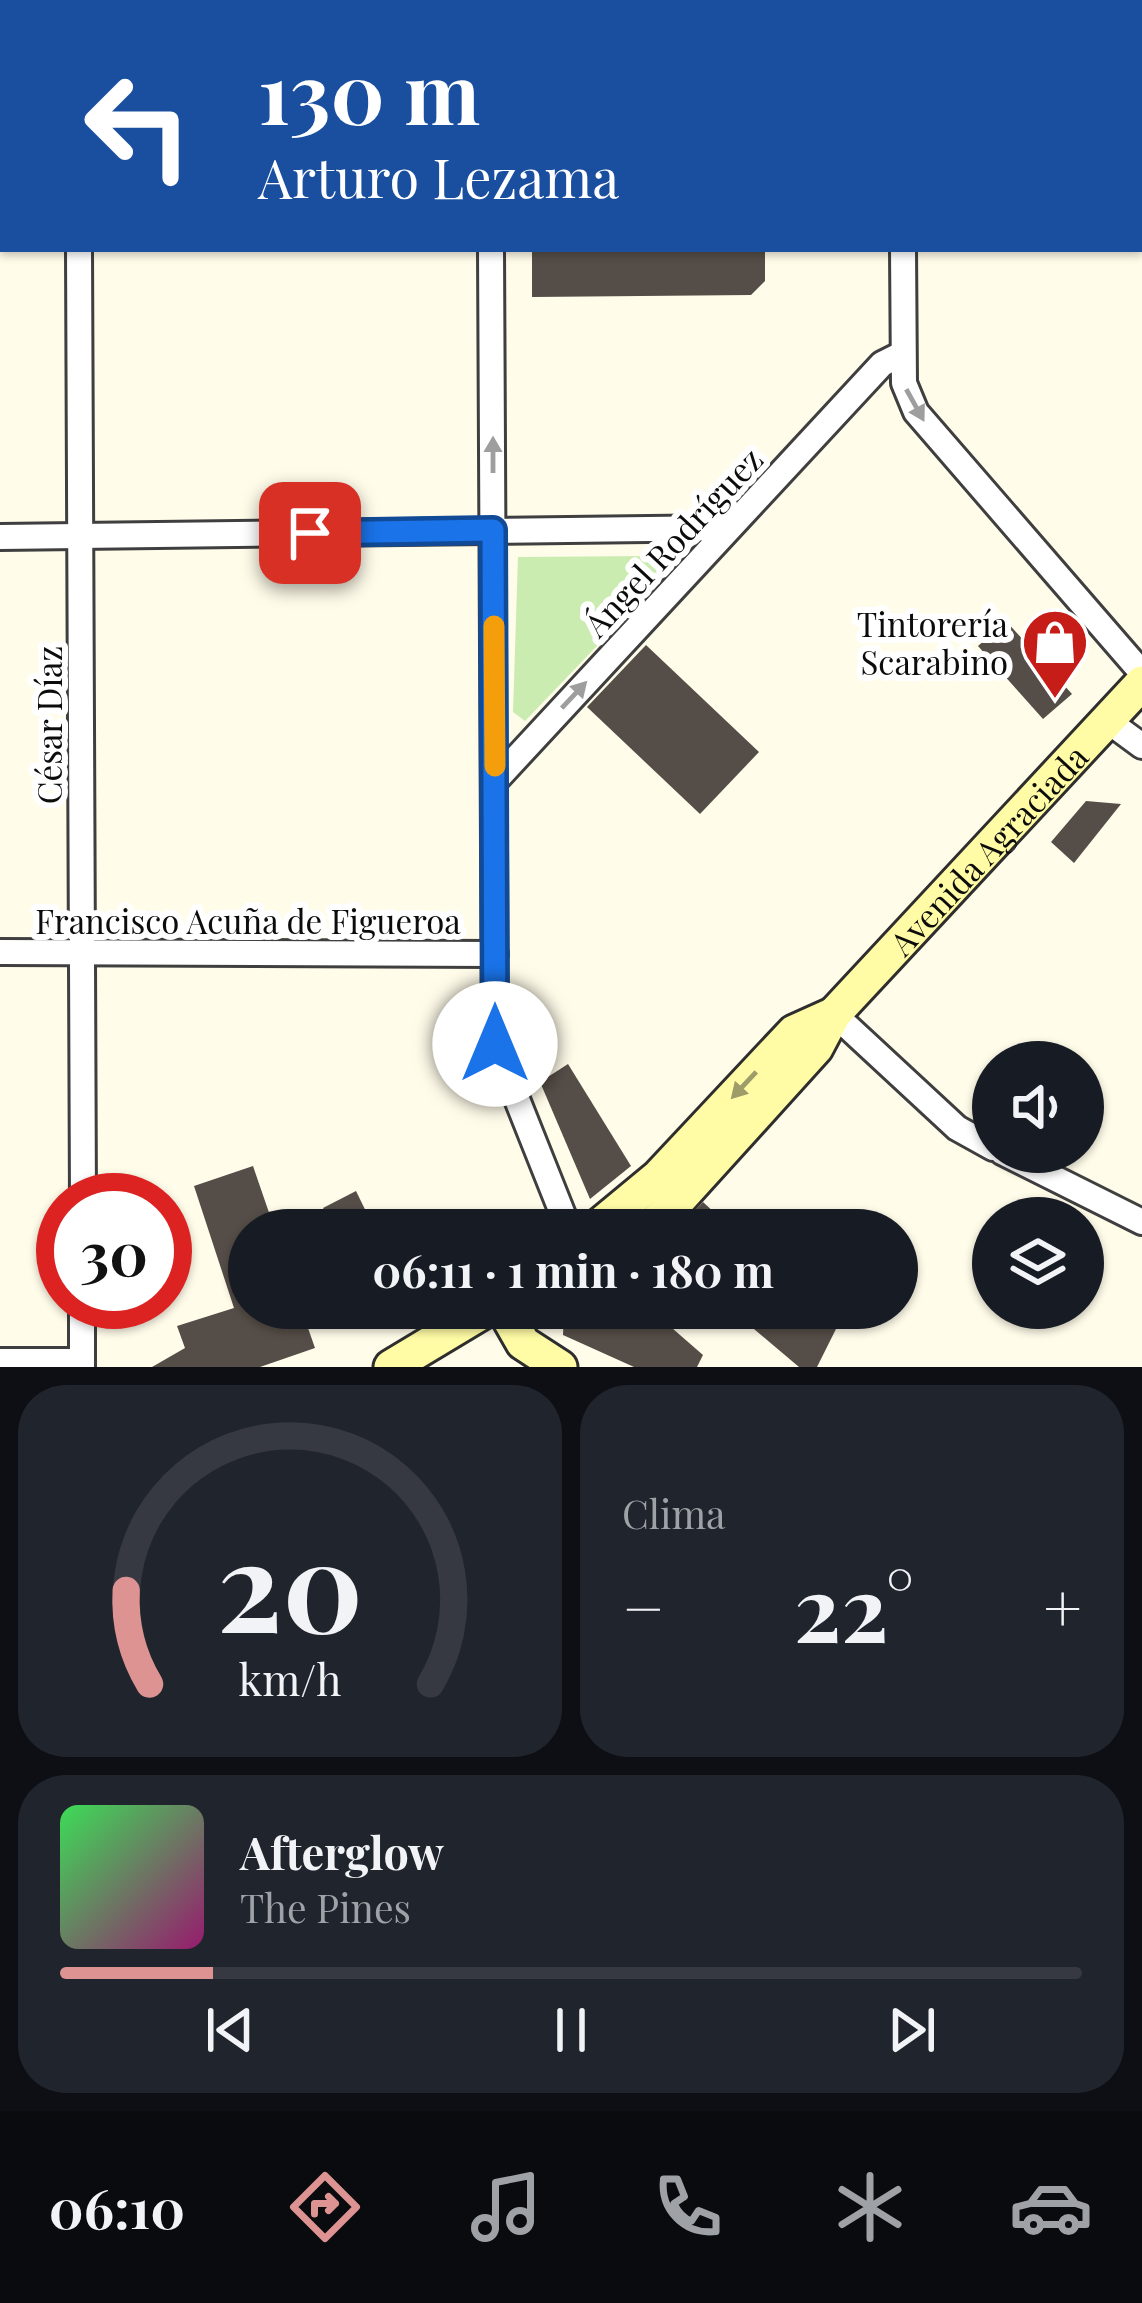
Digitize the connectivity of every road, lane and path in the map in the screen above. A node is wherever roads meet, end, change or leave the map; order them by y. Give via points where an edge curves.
1 (79, 252) edge
2 (491, 252) edge
3 (903, 252) edge
4 (902, 355) junction
5 (729, 528) junction
6 (493, 530) junction
7 (0, 536) edge
8 (80, 537) junction
9 (1142, 674) edge
10 (1142, 683) edge
11 (1108, 721) junction
12 (1142, 746) edge
13 (495, 781) junction
14 (0, 952) edge
15 (83, 953) junction
16 (495, 954) junction
17 (834, 1014) junction
18 (972, 1136) edge
19 (82, 1173) edge
20 (1044, 1173) edge
21 (561, 1209) edge
22 (620, 1209) edge
23 (670, 1209) edge
24 (1142, 1222) edge
25 (82, 1329) edge
26 (454, 1329) edge
27 (515, 1329) edge
28 (0, 1361) edge
29 (82, 1364) edge
30 (391, 1367) edge
31 (560, 1367) edge

1 - 8 street, César Díaz
6 -> 2 street
3 - 4 street
4 - 5 street, Ángel Rodríguez via 882,364
4 -> 9 street via 916,412
5 - 6 street
13 -> 5 street, Ángel Rodríguez
6 - 8 street
6 - 13 street
7 - 8 street
8 - 15 street, César Díaz
10 - 11 main road, Avenida Agraciada
11 - 12 street
11 - 17 main road, Avenida Agraciada
13 - 16 street
14 - 15 street, Francisco Acuña de Figueroa
15 - 16 street, Francisco Acuña de Figueroa
15 - 19 street, César Díaz
16 - 21 street via 495,1044
17 - 18 street
17 -> 22 main road, Avenida Agraciada via 794,1032
17 - 23 main road, Avenida Agraciada via 816,1048
20 - 24 street
25 - 29 street
26 - 30 main road
27 - 31 main road
28 - 29 street

